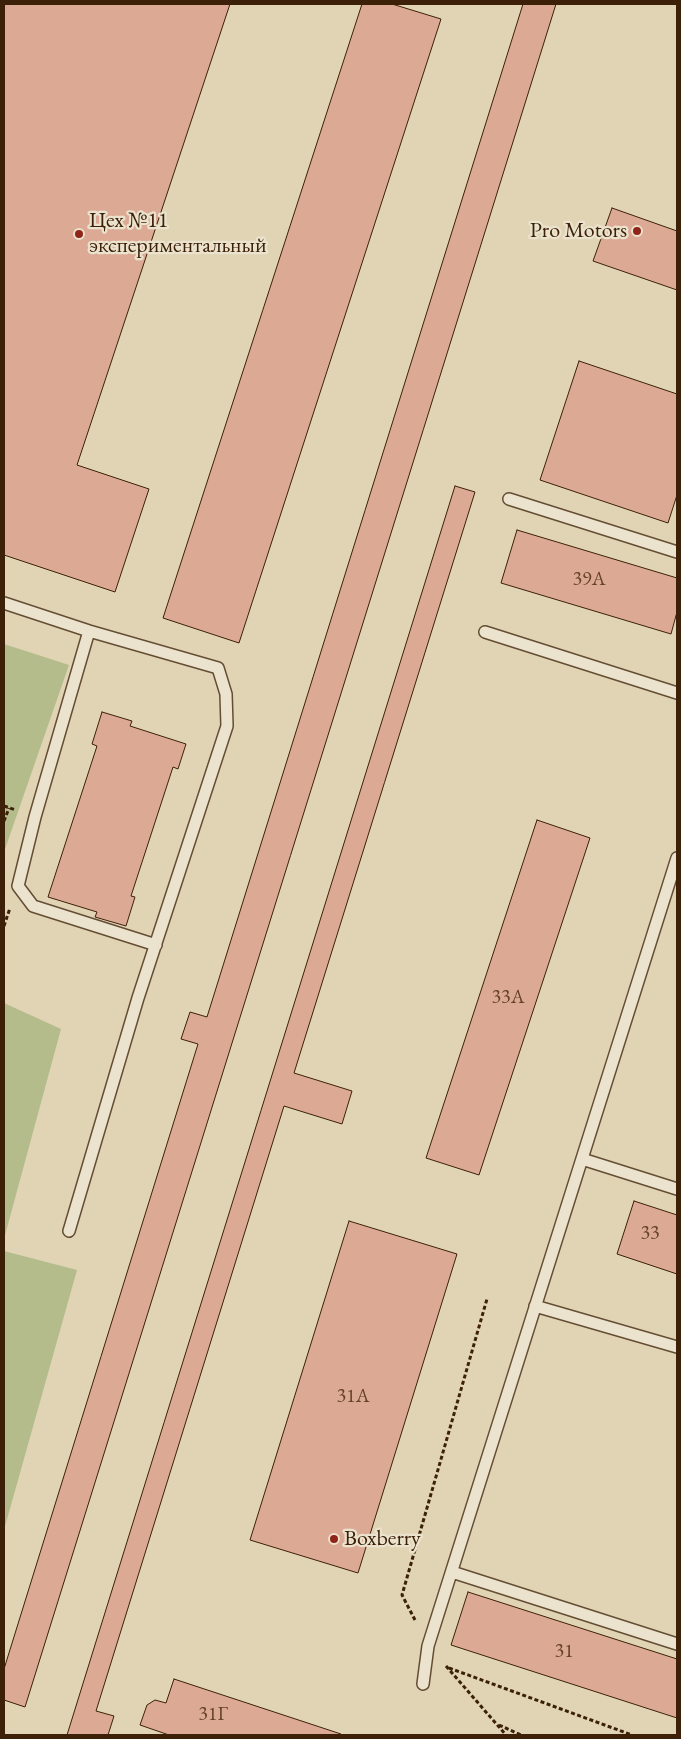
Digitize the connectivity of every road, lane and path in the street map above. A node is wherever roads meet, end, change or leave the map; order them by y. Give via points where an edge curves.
1 (509, 499) dead end
2 (677, 552) edge
3 (4, 603) edge
4 (89, 630) junction
5 (485, 632) dead end
6 (677, 693) edge
7 (9, 808) dead end
8 (4, 821) edge
9 (677, 858) edge
10 (156, 945) junction
11 (582, 1159) junction
12 (677, 1189) edge
13 (69, 1231) dead end
14 (487, 1299) dead end
15 (535, 1306) junction
16 (677, 1347) edge
17 (452, 1572) junction
18 (677, 1644) edge
19 (428, 1646) junction
20 (448, 1668) junction
21 (423, 1684) dead end
22 (497, 1724) junction
23 (506, 1735) edge
24 (521, 1735) edge
25 (632, 1735) edge

1 - 2 lane
3 - 4 lane
4 - 10 lane via 18,886 33,906
4 - 10 lane via 218,668 226,694 228,726
5 - 6 lane
7 - 8 path
9 - 11 lane
10 - 13 lane
11 - 12 lane
11 - 15 lane
14 - 19 path via 402,1595
15 - 16 lane
15 - 17 lane
17 - 18 lane
17 - 19 lane
19 - 20 path
19 - 21 lane
20 - 22 path
20 - 25 path
22 - 23 path
22 - 24 path

